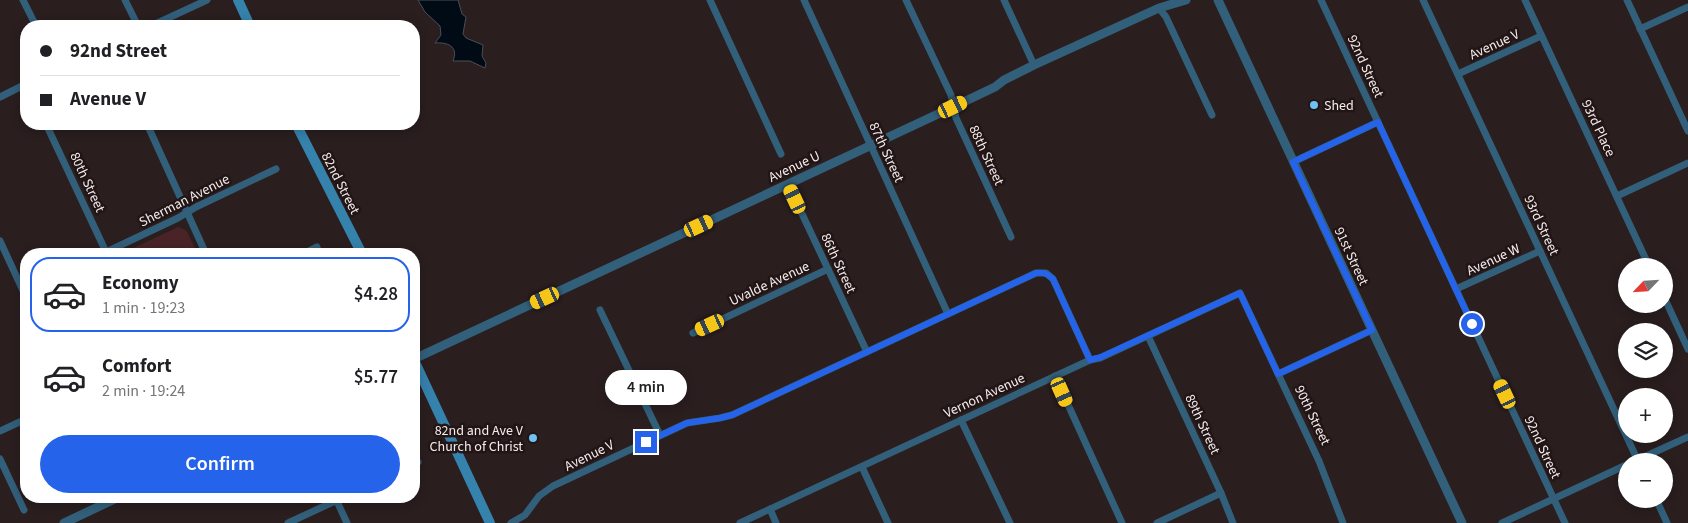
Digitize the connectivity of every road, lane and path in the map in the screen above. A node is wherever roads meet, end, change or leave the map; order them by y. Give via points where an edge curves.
1 (23, 0) edge
2 (125, 0) edge
3 (207, 0) edge
4 (238, 0) edge
5 (710, 0) edge
6 (804, 0) edge
7 (906, 0) edge
8 (1004, 0) edge
9 (1186, 0) edge
10 (1218, 0) edge
11 (1321, 0) edge
12 (1423, 0) edge
13 (1525, 0) edge
14 (1627, 0) edge
15 (1157, 4) edge
16 (1688, 7) edge
17 (33, 20) edge
18 (135, 20) edge
19 (164, 20) edge
20 (247, 20) edge
21 (1640, 29) junction
22 (1542, 36) junction
23 (1034, 65) junction
24 (1458, 74) junction
25 (20, 87) edge
26 (0, 97) edge
27 (953, 107) junction
28 (1212, 115) dead end
29 (1378, 122) junction
30 (49, 130) edge
31 (150, 130) edge
32 (299, 130) edge
33 (1688, 131) edge
34 (870, 146) junction
35 (781, 154) dead end
36 (1293, 162) junction
37 (1688, 163) edge
38 (276, 169) dead end
39 (788, 184) junction
40 (1617, 196) junction
41 (187, 212) junction
42 (1011, 237) dead end
43 (0, 241) edge
44 (102, 248) edge
45 (115, 248) edge
46 (203, 248) edge
47 (359, 248) edge
48 (1540, 251) junction
49 (1646, 258) edge
50 (828, 269) junction
51 (20, 283) edge
52 (1456, 289) junction
53 (1240, 293) joint
54 (600, 310) dead end
55 (1671, 313) edge
56 (948, 314) junction
57 (1372, 330) junction
58 (693, 333) dead end
59 (1148, 336) junction
60 (1688, 349) edge
61 (867, 352) junction
62 (420, 357) edge
63 (1090, 360) junction
64 (420, 373) edge
65 (1278, 374) junction
66 (1055, 376) junction
67 (961, 420) junction
68 (20, 422) edge
69 (0, 431) edge
70 (660, 435) junction
71 (1688, 437) edge
72 (1633, 453) edge
73 (1654, 453) edge
74 (0, 459) edge
75 (862, 466) junction
76 (1618, 469) edge
77 (1221, 493) junction
78 (1554, 499) junction
79 (20, 502) edge
80 (21, 503) edge
81 (107, 503) edge
82 (326, 503) edge
83 (338, 503) edge
84 (1660, 508) edge
85 (770, 509) junction
86 (24, 510) dead end
87 (64, 523) edge
88 (288, 523) edge
89 (347, 523) edge
90 (490, 523) edge
91 (511, 523) edge
92 (740, 523) edge
93 (776, 523) edge
94 (888, 523) edge
95 (1010, 523) edge
96 (1122, 523) edge
97 (1158, 523) edge
98 (1233, 523) edge
99 (1344, 523) edge
100 (1462, 523) edge
101 (1502, 523) edge
102 (1565, 523) edge
103 (1667, 523) edge

1 - 17 street
2 - 18 street
3 - 19 street
4 - 20 main road
5 - 35 street
6 - 34 street, 87th Street
7 - 27 street, 88th Street
8 - 23 street
9 - 15 street, Avenue U
10 - 36 street, 91st Street
11 - 29 street, 92nd Street
12 - 24 street, 93rd Street
13 - 22 street, 93rd Place
14 - 21 street
15 - 23 street, Avenue U
15 - 28 street
16 - 21 street
21 - 33 street
22 - 24 street, Avenue V
22 - 40 street, 93rd Place
23 - 27 street, Avenue U
24 - 48 street, 93rd Street
25 - 26 street
27 - 34 street, Avenue U
27 - 42 street, 88th Street
29 - 36 street
29 - 52 street, 92nd Street
30 - 44 street, 80th Street
31 - 41 street
32 - 47 main road, 82nd Street
34 - 39 street, Avenue U
34 - 56 street, 87th Street
36 - 57 street, 91st Street
37 - 40 street
38 - 41 street, Sherman Avenue
39 - 50 street, 86th Street
39 - 62 street, Avenue U
40 - 49 street, 93rd Place
41 - 45 street, Sherman Avenue
41 - 46 street
43 - 51 street
48 - 52 street, Avenue W
48 - 72 street, 93rd Street
50 - 58 street, Uvalde Avenue
50 - 61 street, 86th Street
52 - 78 street, 92nd Street
53 - 59 street, Vernon Avenue
53 - 65 street, 90th Street
54 - 70 street
55 - 60 street
56 - 61 street, Avenue V
56 - 63 street, Avenue V via 1036,273 1046,273 1053,279
57 - 65 street
57 - 100 street, 91st Street
59 - 63 street, Vernon Avenue
59 - 77 street, 89th Street
61 - 70 street, Avenue V via 732,415 687,423
63 - 66 street, Vernon Avenue
64 - 90 main road
65 - 99 street, 90th Street via 1320,461
66 - 67 street, Vernon Avenue
66 - 96 street
67 - 75 street, Vernon Avenue
67 - 95 street
68 - 69 street
70 - 91 street, Avenue V via 545,490 525,515
71 - 73 street
74 - 79 street
75 - 85 street, Vernon Avenue
75 - 94 street
76 - 78 street
77 - 97 street
77 - 98 street, 89th Street
78 - 101 street
78 - 102 street, 92nd Street
80 - 86 street
81 - 87 street
82 - 88 street
83 - 89 street
84 - 103 street
85 - 92 street, Vernon Avenue
85 - 93 street

